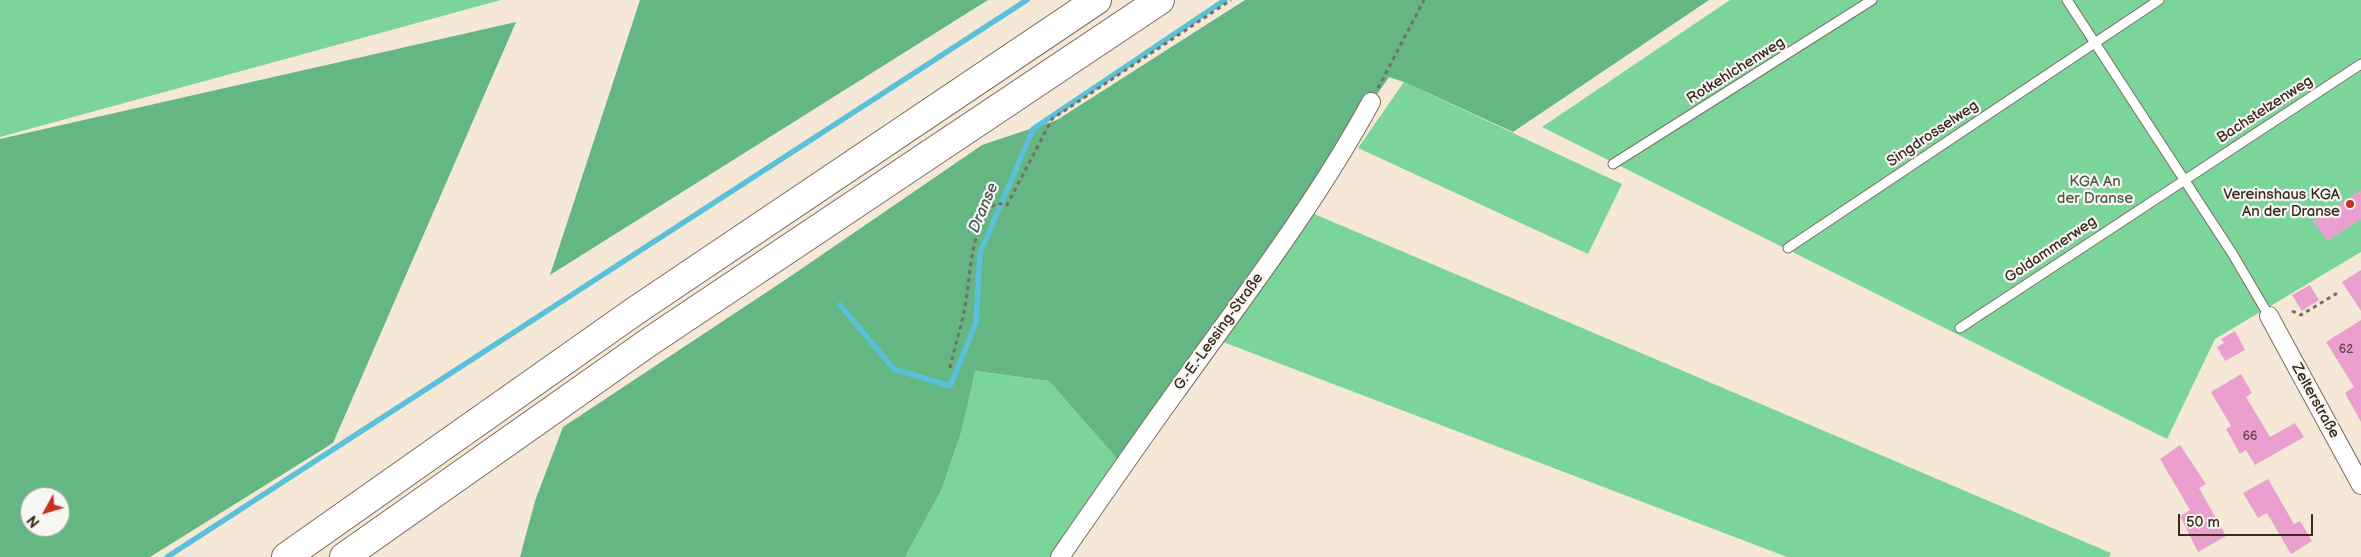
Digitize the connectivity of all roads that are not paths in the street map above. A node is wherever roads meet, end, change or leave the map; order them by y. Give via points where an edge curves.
1 (1097, 0) edge
2 (1160, 0) edge
3 (1872, 0) edge
4 (2067, 0) edge
5 (2159, 0) edge
6 (2094, 42) junction
7 (2361, 64) edge
8 (1370, 102) road end
9 (1613, 164) dead end
10 (2184, 180) junction
11 (1788, 248) dead end
12 (2269, 316) joint
13 (1960, 328) dead end
14 (2361, 485) edge
15 (286, 557) edge
16 (344, 557) edge
17 (1060, 557) edge

1 - 15 highway via 635,311
2 - 16 highway via 650,342
3 - 9 lane, Rotkehlchenweg
4 - 6 lane
5 - 6 lane, Singdrosselweg
6 - 10 lane
6 - 11 lane, Singdrosselweg
7 - 10 lane, Bachstelzenweg
8 - 17 street, G.-E.-Lessing-Straße via 1288,239
10 - 12 lane
10 - 13 lane, Goldammerweg
12 - 14 street, Zelterstraße

